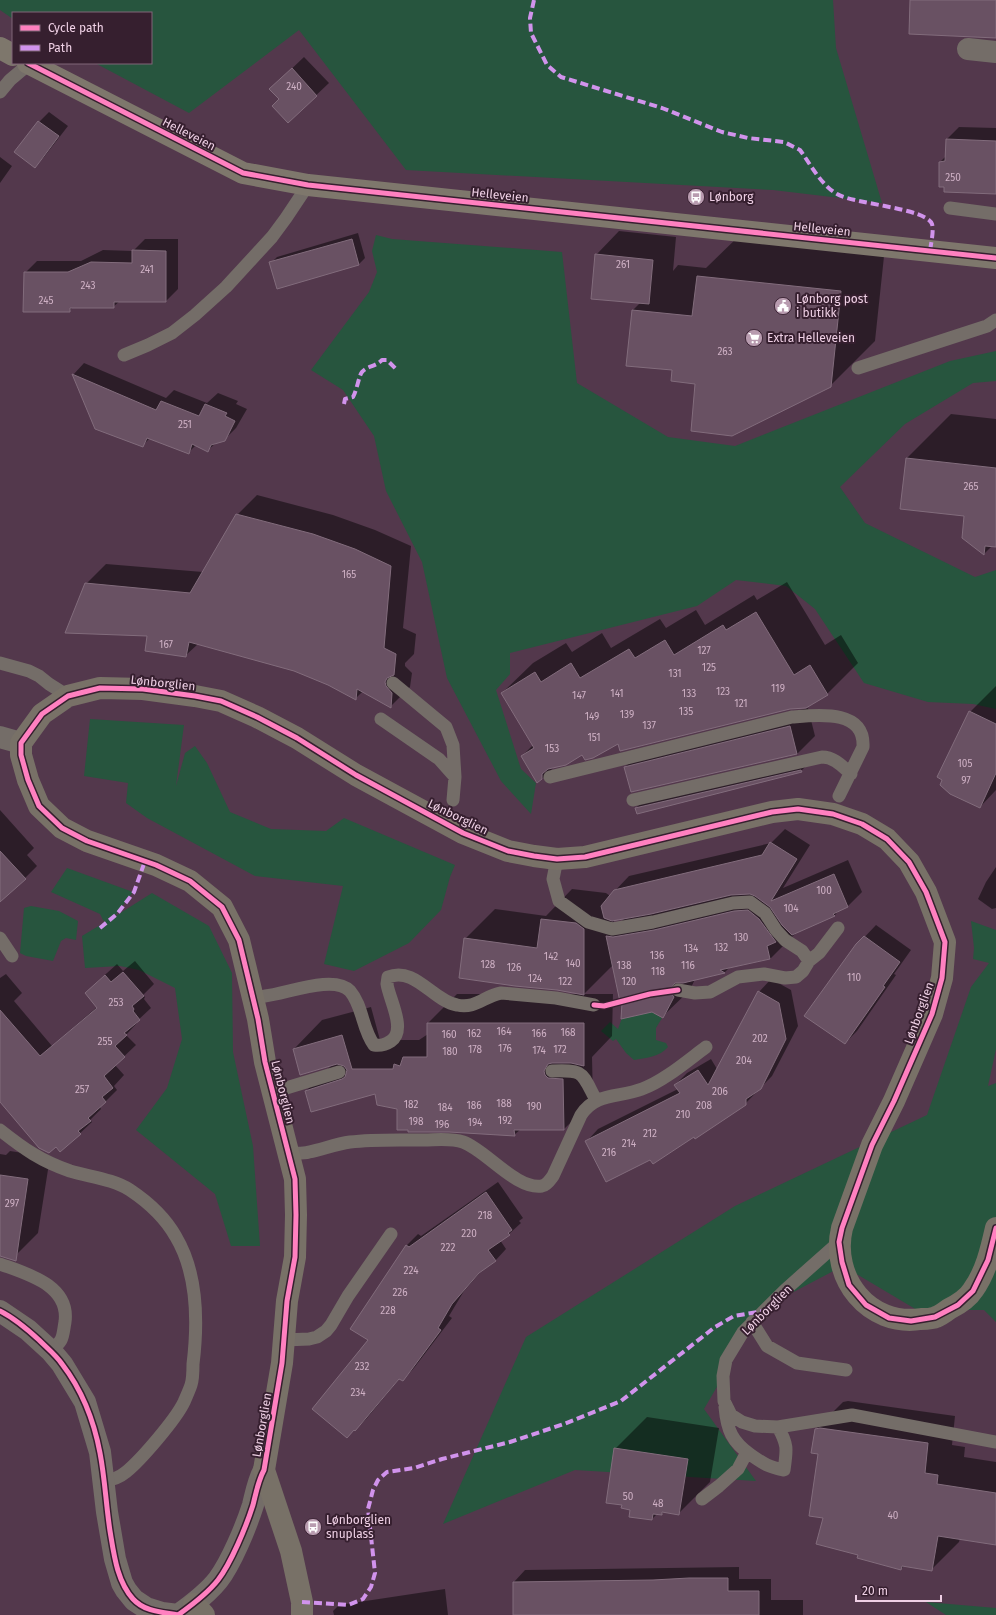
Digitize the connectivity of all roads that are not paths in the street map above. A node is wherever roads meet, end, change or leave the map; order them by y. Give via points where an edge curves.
1 (0, 48) edge
2 (968, 49) dead end
3 (996, 52) edge
4 (12, 55) edge
5 (21, 64) edge
6 (29, 64) edge
7 (0, 92) edge
8 (308, 185) junction
9 (950, 208) dead end
10 (996, 214) edge
11 (996, 258) edge
12 (996, 320) edge
13 (124, 355) dead end
14 (858, 368) dead end
15 (0, 663) edge
16 (393, 682) dead end
17 (68, 696) junction
18 (381, 719) dead end
19 (0, 737) edge
20 (21, 743) junction
21 (851, 774) junction
22 (455, 777) junction
23 (550, 777) dead end
24 (839, 796) dead end
25 (453, 800) dead end
26 (633, 800) dead end
27 (556, 859) junction
28 (838, 928) dead end
29 (0, 938) edge
30 (12, 956) dead end
31 (809, 961) junction
32 (678, 990) dead end
33 (253, 996) junction
34 (594, 1005) dead end
35 (706, 1047) dead end
36 (552, 1071) dead end
37 (338, 1072) dead end
38 (273, 1092) junction
39 (596, 1100) junction
40 (0, 1130) edge
41 (288, 1153) junction
42 (996, 1228) edge
43 (391, 1234) dead end
44 (839, 1242) junction
45 (0, 1264) edge
46 (0, 1311) edge
47 (752, 1322) junction
48 (284, 1340) junction
49 (52, 1351) junction
50 (846, 1370) dead end
51 (724, 1400) junction
52 (778, 1427) junction
53 (996, 1442) edge
54 (747, 1452) junction
55 (264, 1470) junction
56 (104, 1481) junction
57 (702, 1499) dead end
58 (199, 1610) edge
59 (302, 1615) edge

1 - 4 main road, Helleveien
2 - 3 street
5 - 7 lane
6 - 8 main road, Helleveien via 244,173
8 - 11 main road, Helleveien
8 - 13 lane via 272,237 226,287 172,333
9 - 10 lane
12 - 14 lane via 987,326
15 - 17 lane via 29,671
16 - 22 lane via 446,727 453,745
17 - 20 street, Lønborglien via 42,714
17 - 27 street, Lønborglien via 100,688 143,689 221,701 297,738 356,775 463,833 508,851
18 - 22 lane via 439,759
19 - 20 street
20 - 33 street, Lønborglien via 21,755 28,780 39,806 62,828 87,841 156,865 190,881 222,907 239,940
21 - 23 lane via 862,747 861,732 849,720 841,717 810,716 792,717
21 - 24 lane
21 - 26 lane via 834,760 822,757
22 - 25 lane
27 - 31 lane via 553,879 559,901 588,922 612,929 733,903 750,902 765,913 785,940 802,951
27 - 44 street, Lønborglien via 606,853 772,812 798,809 833,814 862,824 887,839 909,862 926,892 945,942 942,978 932,1014 872,1145 846,1215
28 - 31 lane
29 - 30 lane
31 - 32 lane via 796,977 785,978 764,974 738,978 710,992
33 - 34 lane via 264,997 331,984 342,986 349,991 358,1006 369,1038 374,1045 382,1046 399,1032 387,984 388,977 396,974 413,978 456,1005 477,1004 494,994 501,993 556,998
33 - 38 street, Lønborglien
35 - 39 lane via 642,1089
36 - 39 lane via 579,1072
37 - 38 lane
38 - 41 street, Lønborglien
39 - 41 lane via 581,1115 553,1176 549,1182 541,1186 508,1174 462,1141 349,1142 308,1152
40 - 56 lane via 46,1162 129,1189 161,1216 176,1237 186,1259 195,1305 196,1342 191,1386 182,1407 141,1458 114,1480
41 - 48 street, Lønborglien via 295,1179 296,1215
42 - 44 street, Lønborglien via 988,1260 973,1291 958,1305 935,1317 911,1321 889,1318 866,1305 849,1285
43 - 48 lane via 326,1331 309,1339
44 - 47 lane, Lønborglien
45 - 49 lane via 45,1282 58,1293 66,1317 62,1340
46 - 49 street, Lønborglien via 28,1330
47 - 50 lane via 768,1346 797,1363
47 - 51 lane, Lønborglien via 726,1360
48 - 55 street, Lønborglien
49 - 56 street, Lønborglien via 85,1402 100,1452
51 - 52 lane via 731,1415 742,1422 755,1426
51 - 54 lane, Lønborglien via 730,1433
52 - 53 lane via 852,1415
52 - 54 lane, Lønborglien via 787,1450 784,1470 767,1466
54 - 57 lane via 738,1468
55 - 58 street, Lønborglien via 227,1565
55 - 59 street, Lønborglien via 291,1551 302,1602
56 - 58 street, Lønborglien via 115,1559 126,1590 139,1604 150,1610 178,1615

